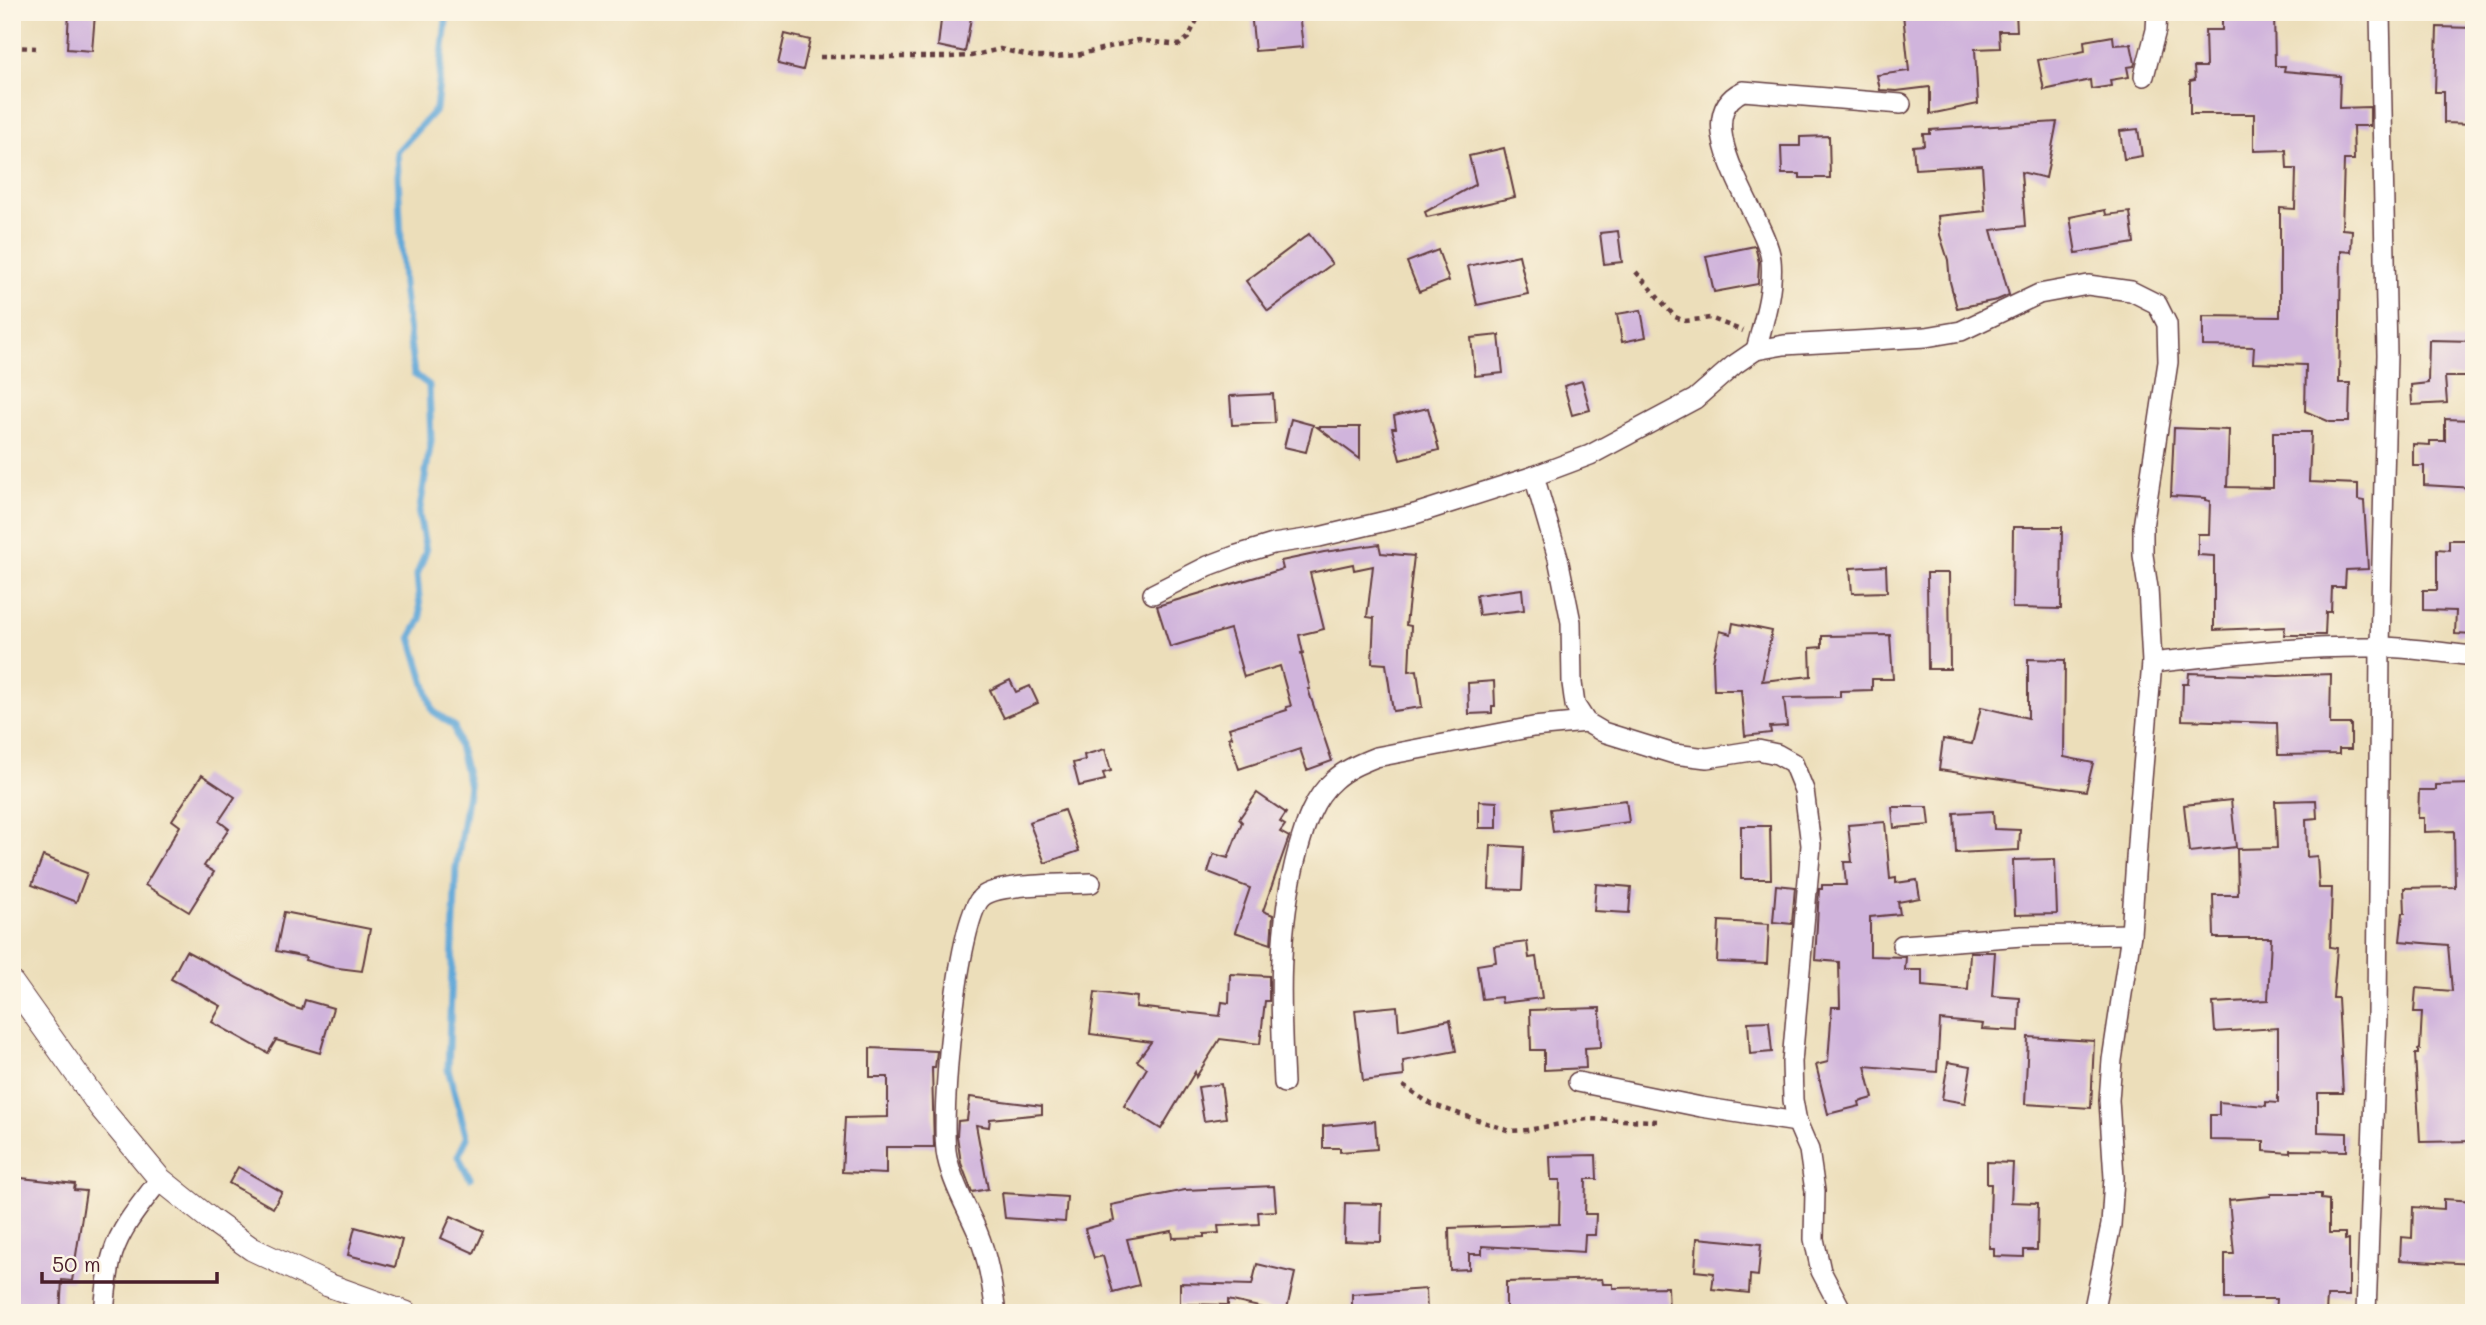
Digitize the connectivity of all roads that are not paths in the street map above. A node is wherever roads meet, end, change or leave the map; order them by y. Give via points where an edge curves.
1 (2157, 12) edge
2 (2380, 12) edge
3 (2144, 76) dead end
4 (1901, 104) dead end
5 (1758, 344) junction
6 (1534, 476) junction
7 (1153, 594) dead end
8 (2380, 647) junction
9 (2474, 656) edge
10 (2152, 663) junction
11 (1586, 722) junction
12 (1091, 883) dead end
13 (2131, 934) junction
14 (1902, 945) dead end
15 (12, 983) edge
16 (1578, 1082) dead end
17 (1284, 1083) dead end
18 (1797, 1122) junction
19 (160, 1179) junction
20 (104, 1313) edge
21 (406, 1313) edge
22 (996, 1313) edge
23 (1843, 1313) edge
24 (2093, 1313) edge
25 (2366, 1313) edge

1 - 3 street
2 - 8 street via 2387,355
4 - 5 street via 1743,91 1726,104 1721,126 1731,166 1767,239 1771,261
5 - 6 street via 1695,399 1590,455
5 - 10 street via 1926,337 1961,331 2039,294 2088,285 2131,291 2158,304 2167,324 2168,362 2143,527
6 - 7 street via 1370,526 1237,555
6 - 11 street via 1571,622 1575,705
8 - 9 street
8 - 10 street via 2260,651
8 - 25 street via 2377,1014
10 - 13 street
11 - 17 street via 1533,726 1376,757 1334,780 1318,799 1305,822 1282,926
11 - 18 street via 1603,732 1674,754 1707,758 1758,750 1793,763 1804,790 1811,845 1792,1062
12 - 22 street via 991,891 980,898 965,940 949,1040 946,1155 980,1241
13 - 14 street
13 - 24 street via 2109,1100 2114,1178 2111,1225
15 - 19 street via 101,1108
16 - 18 street
18 - 23 street via 1809,1150 1815,1191 1814,1239 1821,1271
19 - 20 street via 113,1252
19 - 21 street via 251,1249 328,1285

